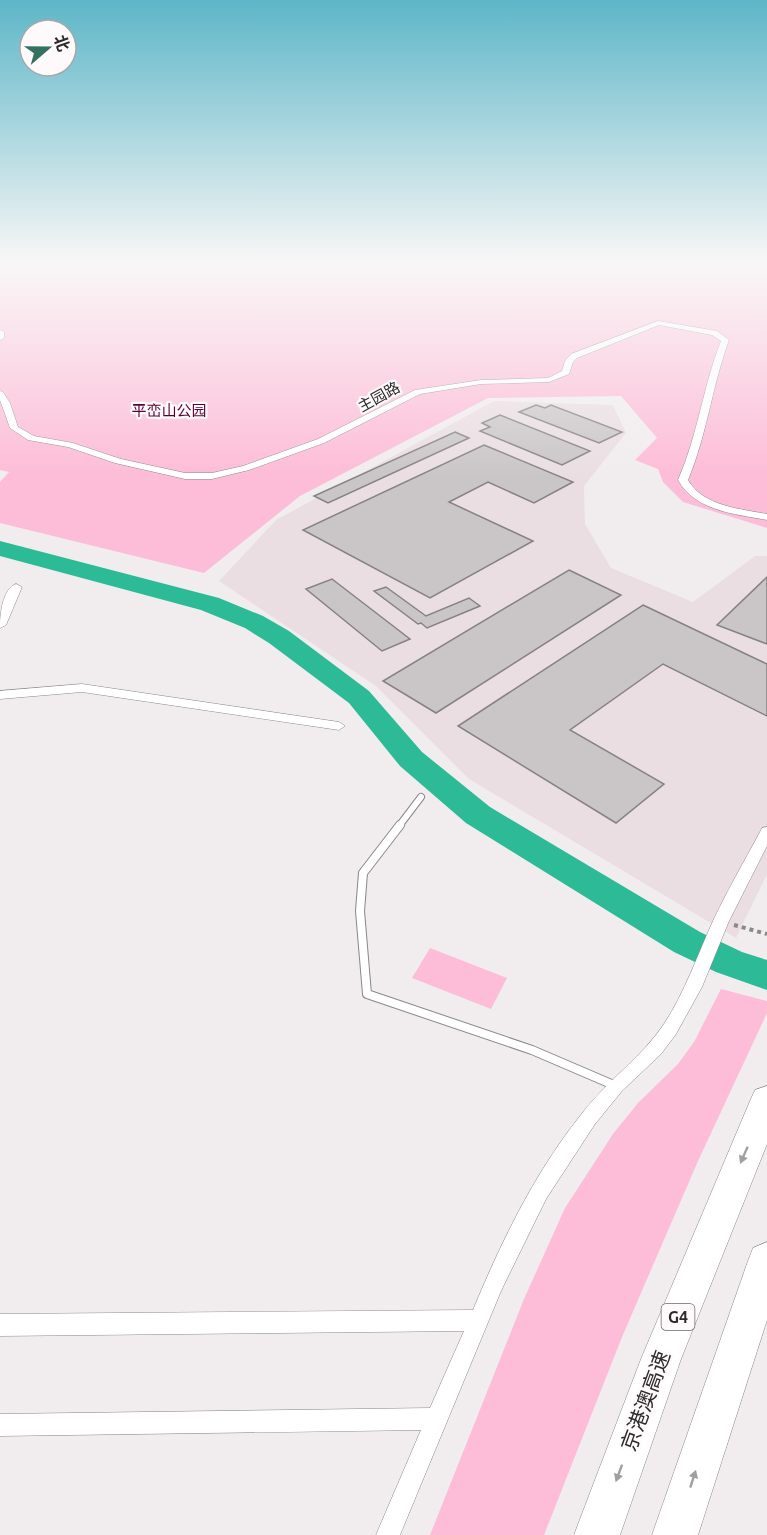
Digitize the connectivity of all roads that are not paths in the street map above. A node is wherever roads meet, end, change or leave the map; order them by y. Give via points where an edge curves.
1 (631, 334) edge
2 (715, 334) edge
3 (0, 394) edge
4 (767, 517) edge
5 (16, 587) dead end
6 (0, 625) edge
7 (0, 695) edge
8 (339, 726) dead end
9 (421, 797) dead end
10 (767, 832) edge
11 (616, 1086) junction
12 (767, 1101) edge
13 (767, 1261) edge
14 (479, 1320) junction
15 (0, 1325) edge
16 (437, 1419) junction
17 (0, 1425) edge
18 (388, 1535) edge
19 (597, 1535) edge
20 (675, 1535) edge

1 - 3 street, 主园路 via 574,356 566,372 555,378 481,382 418,392 321,441 212,476 175,474 31,438 14,428
2 - 4 street, 主园路 via 725,340 683,480 685,486 710,503
5 - 6 street
7 - 8 street via 82,688
9 - 11 lane via 363,873 360,911 367,994 532,1050
10 - 11 street via 721,921 683,1008 649,1055
11 - 14 street via 538,1193
12 -> 19 highway, 京港澳高速 / G4 via 661,1359
20 -> 13 highway
14 - 15 street
14 - 16 street
16 - 17 street
16 - 18 street

